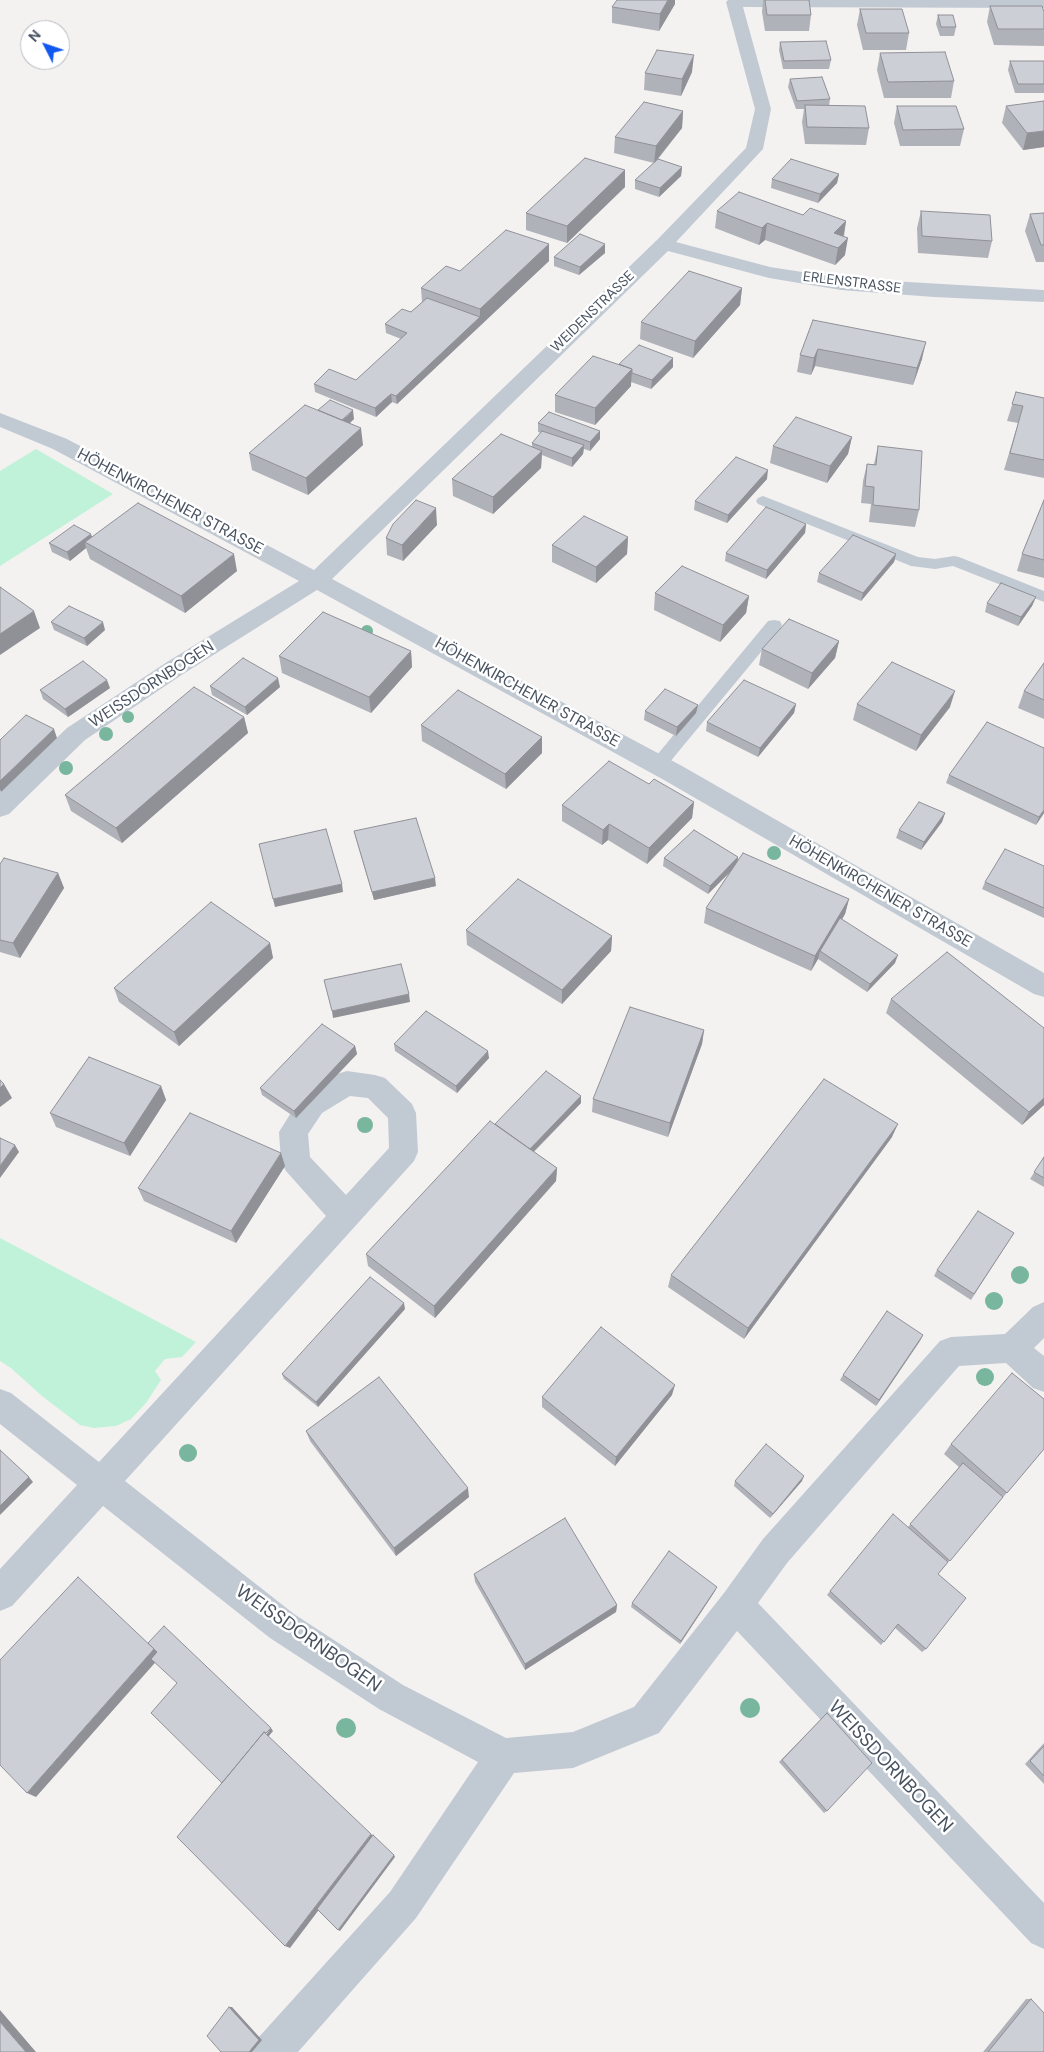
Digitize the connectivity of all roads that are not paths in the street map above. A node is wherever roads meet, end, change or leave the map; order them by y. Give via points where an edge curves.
1 (734, 1) edge
2 (1044, 3) edge
3 (664, 244) junction
4 (1044, 296) edge
5 (0, 419) edge
6 (763, 501) dead end
7 (317, 580) junction
8 (1044, 597) edge
9 (774, 625) dead end
10 (658, 765) junction
11 (0, 807) edge
12 (1044, 986) edge
13 (345, 1215) dead end
14 (1044, 1317) edge
15 (1012, 1348) junction
16 (1044, 1376) edge
17 (0, 1404) edge
18 (101, 1483) junction
19 (0, 1594) edge
20 (736, 1605) junction
21 (504, 1756) junction
22 (1044, 1930) edge
23 (272, 2052) edge

1 - 2 street
1 - 3 street, WEIDENSTRASSE via 763,109 754,148
3 - 4 street, ERLENSTRASSE via 769,272 841,284
3 - 7 street, WEIDENSTRASSE
5 - 7 street, HÖHENKIRCHENER STRASSE via 60,444
6 - 8 lane via 916,562 954,562
7 - 10 street, HÖHENKIRCHENER STRASSE
7 - 11 street, WEISSDORNBOGEN via 76,734
9 - 10 lane
10 - 12 street, HÖHENKIRCHENER STRASSE
13 - 18 street
14 - 15 street
15 - 16 street
15 - 20 street via 951,1352 775,1552
17 - 18 street, WEISSDORNBOGEN
18 - 19 street
18 - 21 street, WEISSDORNBOGEN via 282,1626 391,1697
20 - 21 street via 646,1720 573,1750
20 - 22 street, WEISSDORNBOGEN
21 - 23 street via 402,1905

